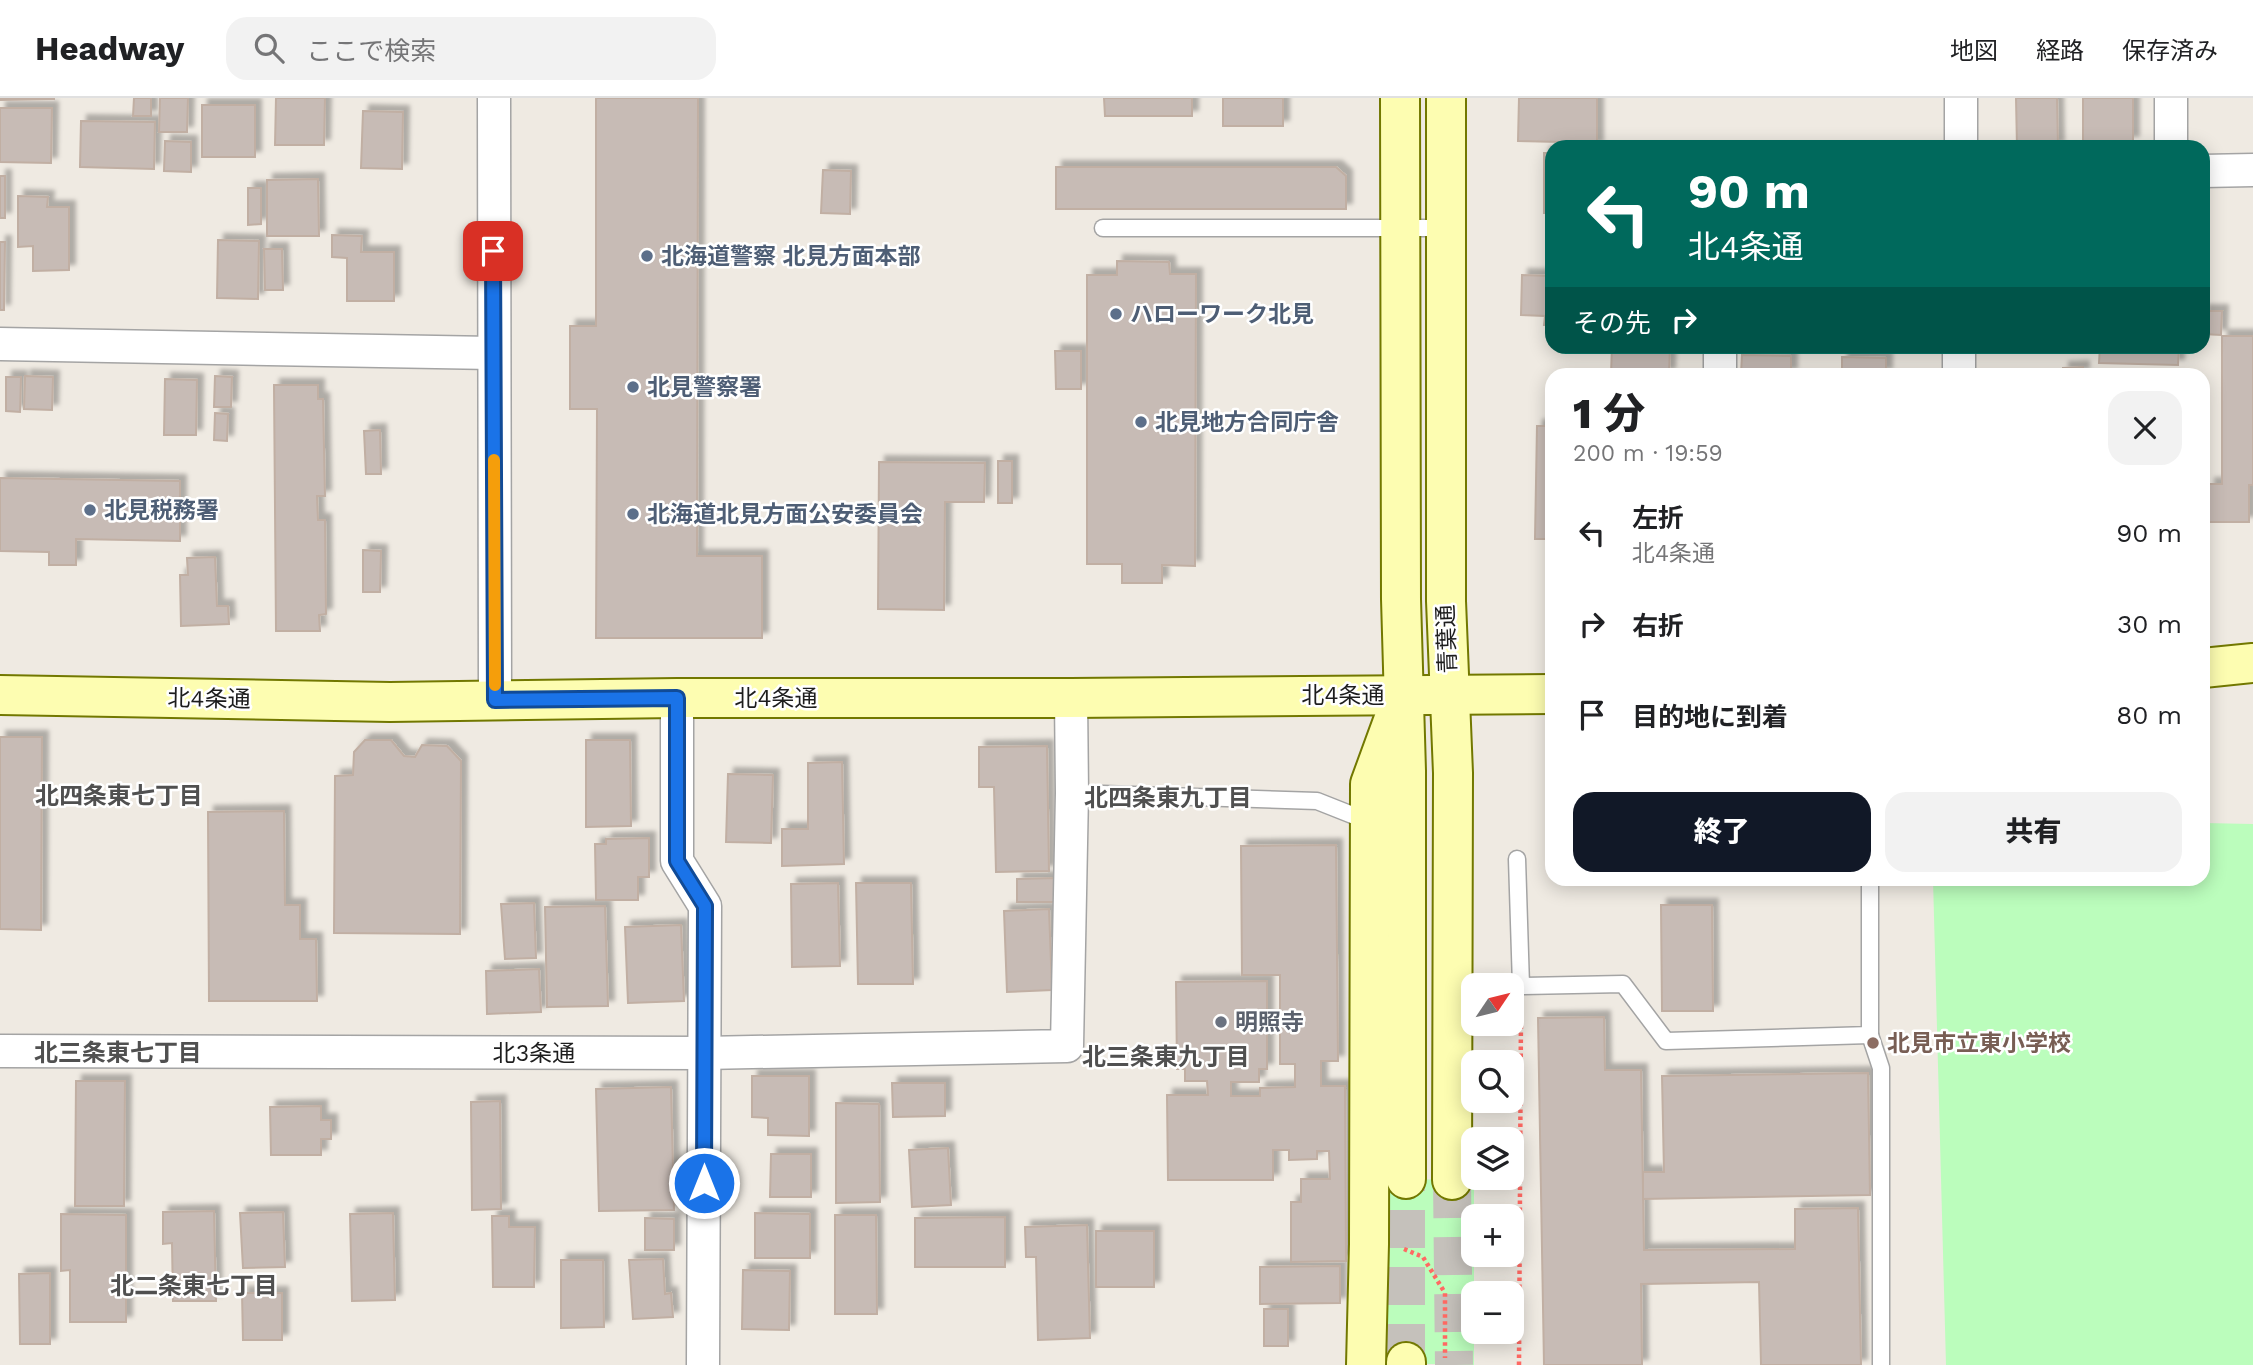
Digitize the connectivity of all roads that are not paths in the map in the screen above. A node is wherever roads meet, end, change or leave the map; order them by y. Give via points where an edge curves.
1 (494, 98) edge
2 (1400, 98) edge
3 (1446, 98) edge
4 (1961, 98) edge
5 (2171, 98) edge
6 (1962, 140) edge
7 (2171, 140) edge
8 (2253, 170) edge
9 (2210, 171) edge
10 (1103, 228) dead end
11 (1401, 228) junction
12 (1446, 228) junction
13 (0, 344) edge
14 (492, 353) junction
15 (2253, 663) edge
16 (2210, 667) edge
17 (1403, 694) junction
18 (1449, 694) junction
19 (1545, 694) edge
20 (0, 695) edge
21 (677, 698) junction
22 (1071, 698) junction
23 (495, 700) junction
24 (1072, 793) junction
25 (1370, 822) junction
26 (1517, 859) dead end
27 (1870, 886) edge
28 (1870, 1035) junction
29 (0, 1051) edge
30 (704, 1053) junction
31 (1406, 1179) tunnel mouth
32 (1452, 1180) tunnel mouth
33 (703, 1365) edge
34 (1366, 1365) edge
35 (1881, 1365) edge

1 - 14 street
2 - 11 street, 青葉通
3 - 12 street, 青葉通
4 - 6 street
5 - 7 street
8 - 9 street
10 - 11 lane
11 - 12 lane
11 - 17 street, 青葉通
12 - 18 street, 青葉通
13 - 14 street
14 - 23 street
15 - 16 street
17 - 18 street, 北4条通
17 - 22 street, 北4条通
17 - 25 street via 1370,783
17 - 31 street, 青葉通
18 - 19 street, 北4条通
18 - 32 street, 青葉通 via 1453,773
20 - 23 street, 北4条通
21 - 22 street, 北4条通
21 - 23 street, 北4条通
21 - 30 street via 677,861 705,906
22 - 24 street
24 - 25 lane via 1317,801
24 - 30 street, 北3条通 via 1067,1046
25 - 34 street
26 - 28 lane via 1521,986 1623,984 1666,1041
27 - 28 lane
28 - 35 lane via 1881,1068
29 - 30 street, 北3条通
30 - 33 street

